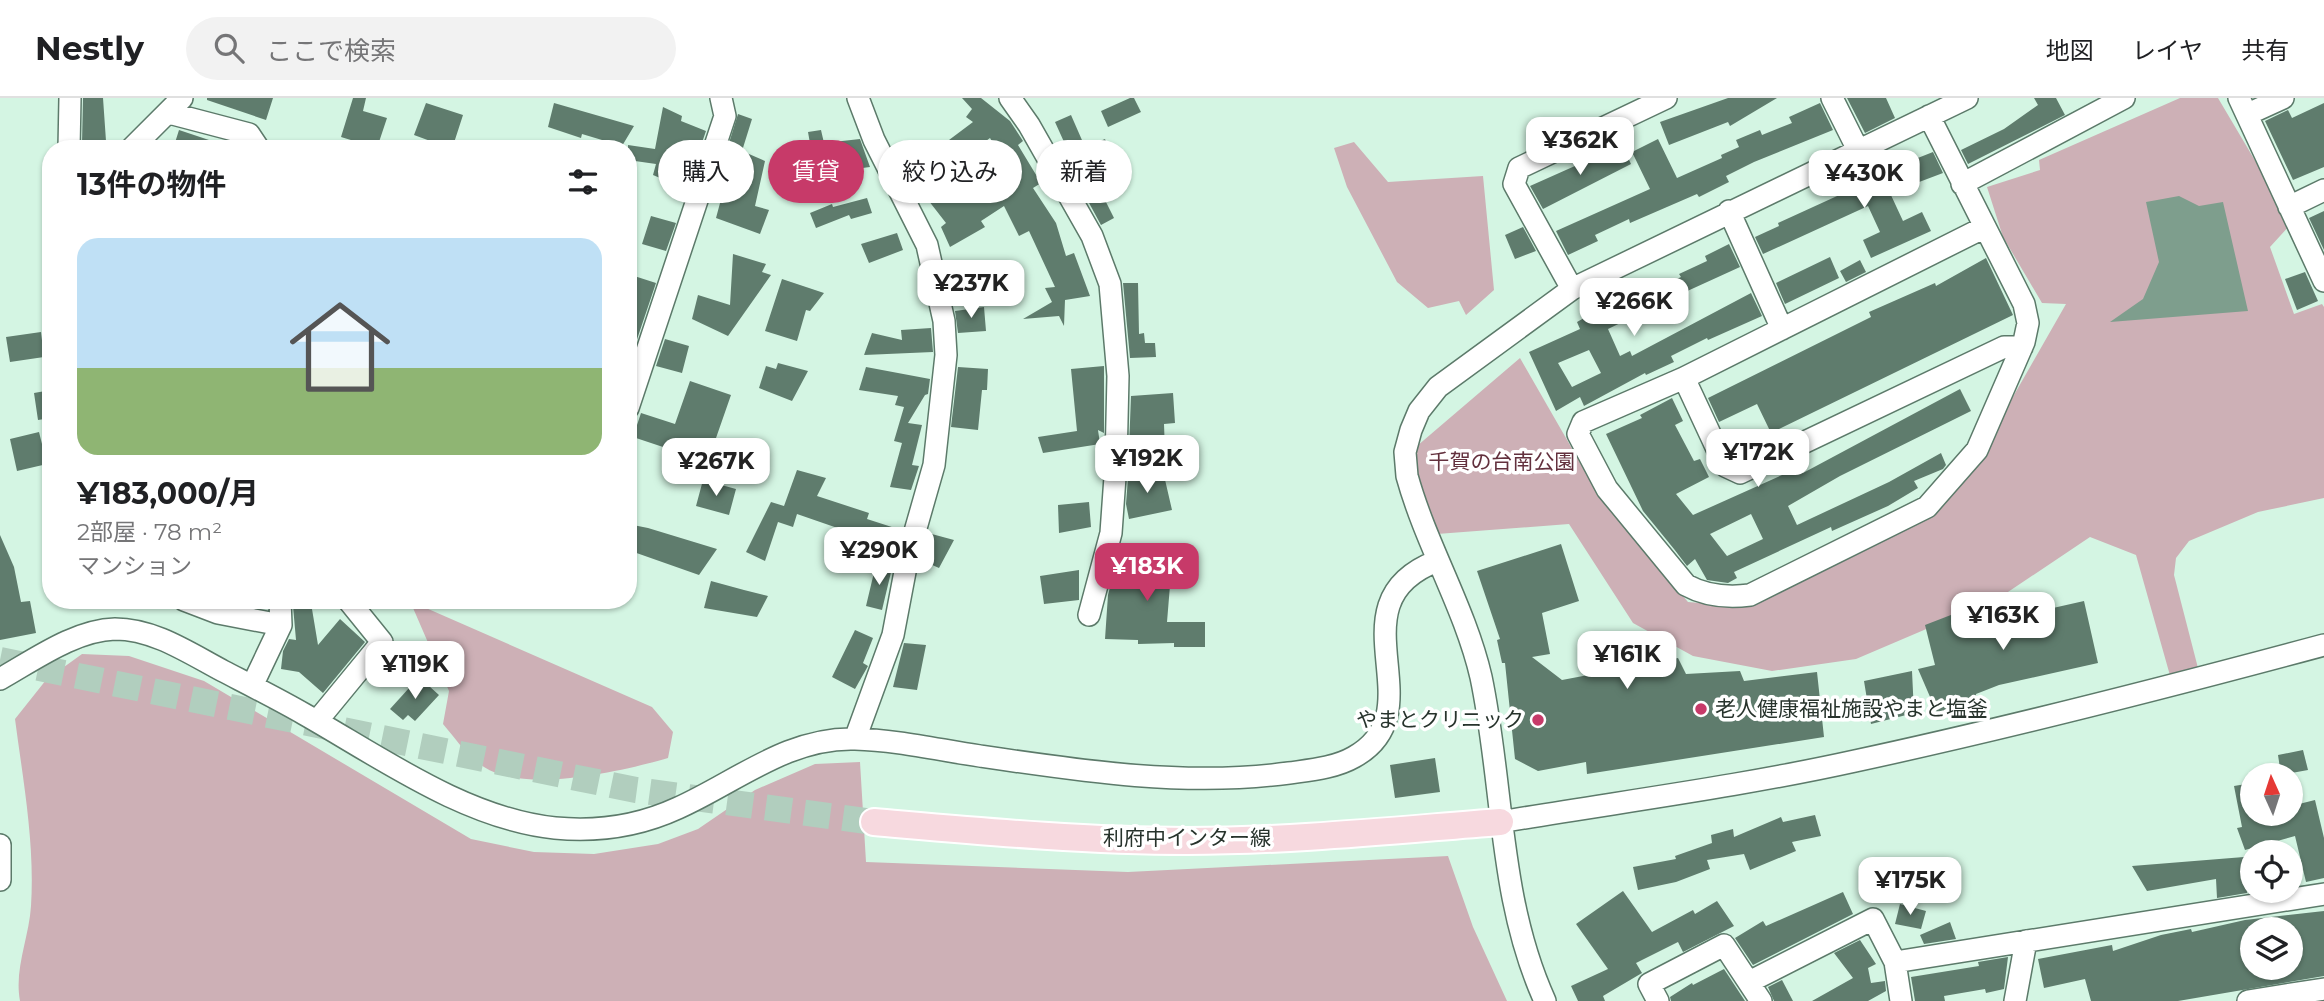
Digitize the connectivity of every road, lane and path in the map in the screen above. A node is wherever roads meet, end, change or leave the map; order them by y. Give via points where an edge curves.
1 (70, 98) edge
2 (721, 98) edge
3 (858, 98) edge
4 (1010, 98) edge
5 (1666, 98) edge
6 (1832, 98) edge
7 (1966, 98) edge
8 (2124, 98) edge
9 (2283, 98) edge
10 (176, 105) edge
11 (2243, 106) edge
12 (1929, 116) junction
13 (69, 140) edge
14 (140, 140) edge
15 (253, 140) edge
16 (1858, 150) junction
17 (1962, 184) junction
18 (2324, 190) edge
19 (2289, 206) junction
20 (1729, 211) junction
21 (1983, 228) junction
22 (2324, 281) edge
23 (1572, 289) junction
24 (1782, 328) junction
25 (2022, 347) junction
26 (1684, 378) junction
27 (637, 381) edge
28 (1437, 561) junction
29 (208, 609) edge
30 (280, 609) edge
31 (355, 609) edge
32 (1089, 615) dead end
33 (281, 625) junction
34 (2324, 645) edge
35 (0, 678) edge
36 (252, 686) junction
37 (317, 721) junction
38 (855, 739) junction
39 (874, 822) tunnel mouth
40 (1500, 822) junction
41 (0, 845) edge
42 (0, 880) edge
43 (2324, 894) edge
44 (2026, 941) junction
45 (1895, 962) junction
46 (1751, 981) junction
47 (2324, 989) edge
48 (1545, 1001) edge
49 (1658, 1001) edge
50 (1761, 1001) edge
51 (1900, 1001) edge
52 (2015, 1001) edge
53 (2248, 1001) edge

1 - 13 street
2 - 27 street via 725,116
3 - 38 street via 927,245 944,321 946,355 934,465 908,556 893,635
4 - 32 street via 1092,236 1110,284 1118,376 1116,463 1111,533
5 - 23 street via 1519,168 1514,184
6 - 16 street
7 - 12 street
8 - 17 street
9 - 11 street
10 - 14 street
10 - 15 street via 249,134
11 - 19 street
12 - 16 street
12 - 17 street
16 - 20 street
17 - 21 street
18 - 19 street
19 - 22 street
20 - 23 street
20 - 24 street
21 - 24 street
21 - 25 street via 2024,304 2028,323
23 - 28 street via 1438,387 1419,411 1405,452 1407,477
24 - 26 street
25 - 26 street via 2004,347 1740,473 1725,467
25 - 26 street via 1977,450 1927,507 1750,595 1732,597 1701,593 1686,585 1607,489 1578,434 1583,422
28 - 38 street via 1403,580 1385,613 1386,718 1380,735 1347,761 1268,776 1184,778
28 - 40 street via 1480,673
29 - 33 street
30 - 33 street
31 - 37 street via 382,642
33 - 36 street
34 - 40 street via 2107,703 1854,762
35 - 36 street via 81,636 111,629 146,632
36 - 37 street
37 - 38 street via 398,769 486,811 521,822 585,829 642,822 786,751
39 - 40 main road, 利府中インター線 via 1031,836 1187,841 1378,833
40 - 48 street via 1511,899 1529,966
41 - 42 street
43 - 44 street
44 - 45 street
44 - 52 street
45 - 46 street via 1873,919
45 - 51 street
46 - 49 street via 1724,945 1649,984
46 - 50 street
47 - 53 street

